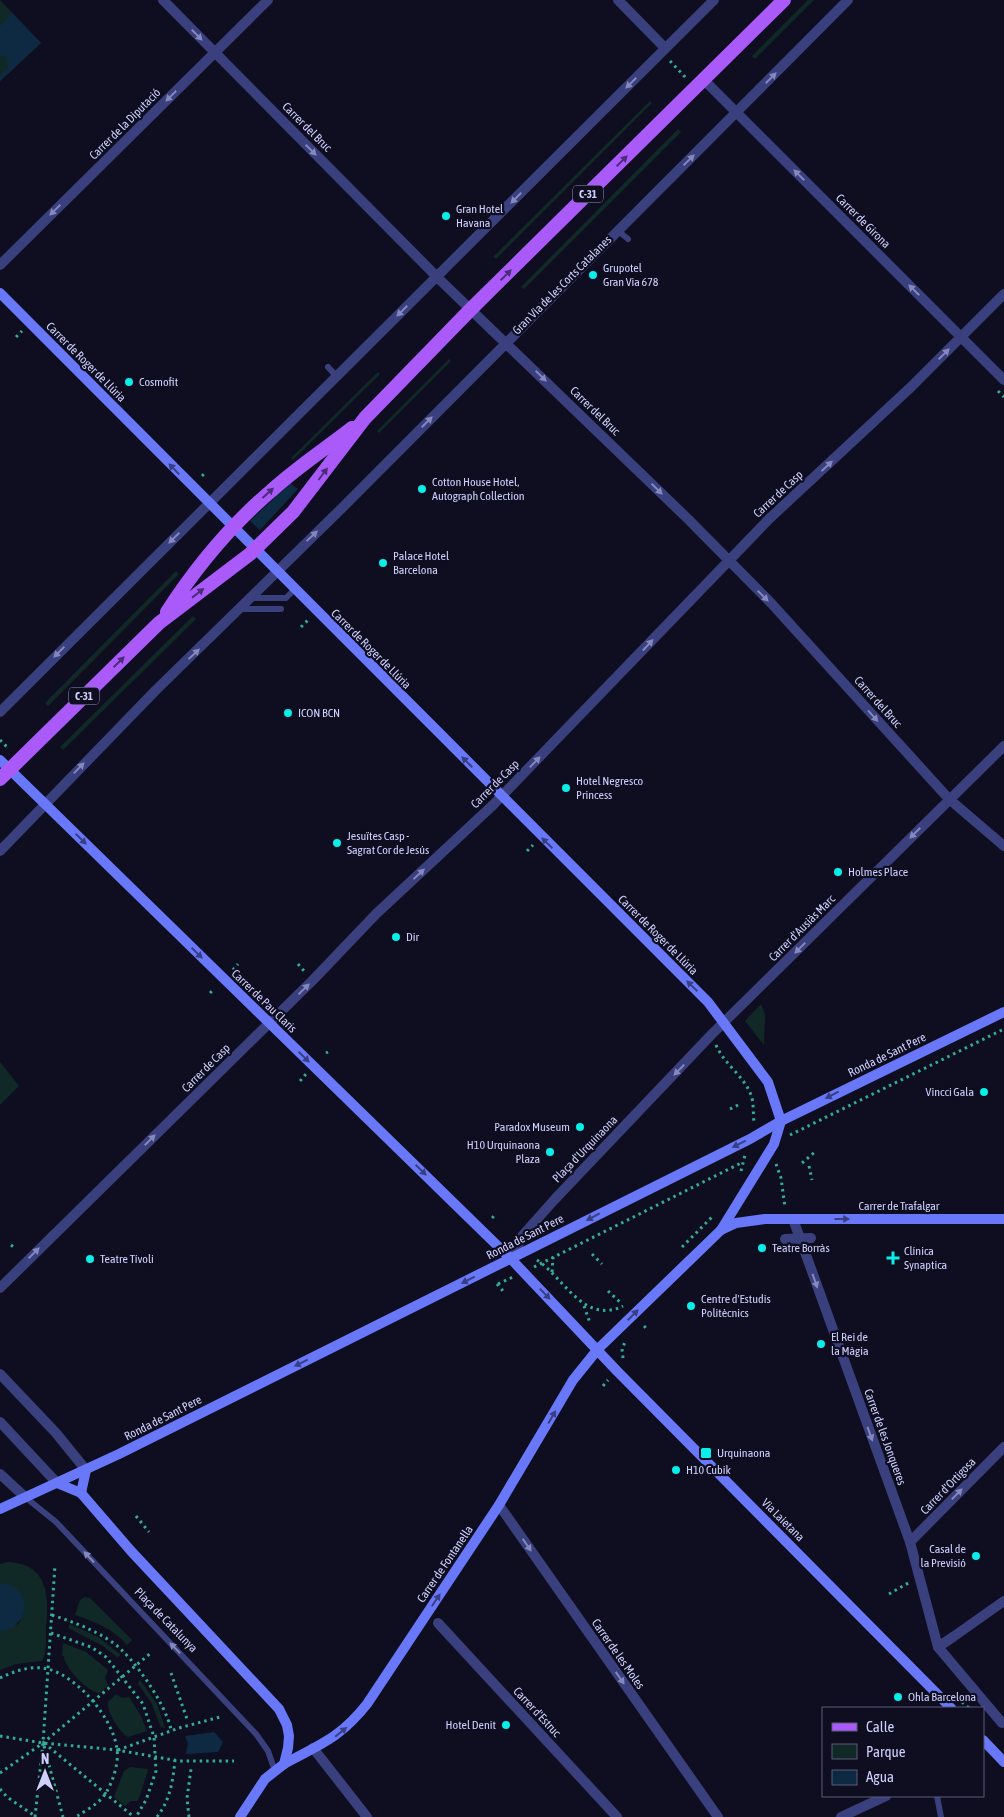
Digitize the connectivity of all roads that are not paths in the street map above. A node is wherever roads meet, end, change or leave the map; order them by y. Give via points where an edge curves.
1 (163, 0) edge
2 (268, 0) edge
3 (618, 0) edge
4 (714, 0) edge
5 (784, 0) edge
6 (848, 0) edge
7 (665, 48) junction
8 (215, 53) junction
9 (704, 80) junction
10 (736, 112) junction
11 (617, 230) junction
12 (628, 239) dead end
13 (0, 265) edge
14 (436, 276) junction
15 (0, 293) edge
16 (1004, 294) edge
17 (471, 309) junction
18 (961, 337) junction
19 (506, 342) junction
20 (328, 367) dead end
21 (337, 377) junction
22 (1004, 380) edge
23 (365, 418) junction
24 (209, 503) junction
25 (233, 527) junction
26 (255, 549) junction
27 (729, 561) junction
28 (277, 570) junction
29 (295, 589) junction
30 (250, 598) junction
31 (240, 609) junction
32 (281, 609) dead end
33 (160, 623) junction
34 (0, 712) edge
35 (1004, 746) edge
36 (3, 770) edge
37 (501, 797) junction
38 (949, 799) junction
39 (46, 805) junction
40 (1004, 846) edge
41 (0, 850) edge
42 (1004, 1012) edge
43 (725, 1022) junction
44 (269, 1023) junction
45 (781, 1121) junction
46 (789, 1219) junction
47 (1004, 1219) edge
48 (721, 1230) junction
49 (811, 1238) dead end
50 (786, 1239) dead end
51 (800, 1239) junction
52 (511, 1259) junction
53 (0, 1288) edge
54 (598, 1349) junction
55 (0, 1374) edge
56 (0, 1422) edge
57 (1004, 1447) edge
58 (86, 1470) junction
59 (0, 1474) edge
60 (57, 1483) junction
61 (81, 1493) junction
62 (25, 1496) junction
63 (499, 1505) junction
64 (0, 1509) edge
65 (910, 1542) junction
66 (1004, 1601) edge
67 (438, 1623) dead end
68 (938, 1647) junction
69 (950, 1707) edge
70 (986, 1709) edge
71 (1002, 1723) dead end
72 (985, 1745) edge
73 (313, 1748) junction
74 (1004, 1762) edge
75 (280, 1767) junction
76 (937, 1797) edge
77 (872, 1799) edge
78 (240, 1817) edge
79 (367, 1817) edge
80 (617, 1817) edge
81 (718, 1817) edge
82 (841, 1817) edge
83 (941, 1817) edge

1 -> 8 street, Carrer del Bruc
2 - 8 street, Carrer de la Diputació
3 - 7 street
4 - 7 street
5 - 9 main road, C-31
10 -> 6 street, Gran Via de les Corts Catalanes
7 -> 14 street
8 -> 13 street, Carrer de la Diputació
8 -> 14 street, Carrer del Bruc
9 - 10 street, Carrer de Girona
17 -> 9 main road, C-31
11 -> 10 street, Gran Via de les Corts Catalanes
18 -> 10 street, Carrer de Girona
11 - 12 lane
11 - 19 street, Gran Via de les Corts Catalanes
14 - 17 street, Carrer del Bruc
14 -> 21 street
24 -> 15 main road, Carrer de Roger de Llúria
16 - 18 street, Carrer de Casp
17 - 19 street, Carrer del Bruc
17 - 23 main road, C-31
18 - 22 street, Carrer de Girona
27 -> 18 street, Carrer de Casp
19 -> 27 street, Carrer del Bruc
28 -> 19 street, Gran Via de les Corts Catalanes
20 - 21 lane
21 - 24 street
25 -> 23 main road, C-31 via 270,491
26 -> 23 main road, C-31 via 293,512
24 - 25 main road, Carrer de Roger de Llúria
24 -> 34 street
25 - 26 main road, Carrer de Roger de Llúria
25 - 33 main road, C-31 via 191,576
26 - 28 main road, Carrer de Roger de Llúria
33 -> 26 main road, C-31
37 -> 27 street, Carrer de Casp
27 -> 38 street, Carrer del Bruc
28 - 29 main road, Carrer de Roger de Llúria
28 - 30 street, Gran Via de les Corts Catalanes
29 - 30 lane via 286,598
37 -> 29 main road, Carrer de Roger de Llúria
30 - 31 street, Gran Via de les Corts Catalanes
31 - 32 lane
39 -> 31 street, Gran Via de les Corts Catalanes
36 -> 33 main road, C-31
35 - 38 street, Carrer d'Ausiàs Marc
36 - 39 main road, Carrer de Pau Claris
43 -> 37 main road, Carrer de Roger de Llúria
44 -> 37 street, Carrer de Casp via 376,914
38 - 40 street, Carrer del Bruc
38 -> 43 street, Carrer d'Ausiàs Marc
39 - 41 street, Gran Via de les Corts Catalanes
39 -> 44 main road, Carrer de Pau Claris
42 -> 45 main road, Ronda de Sant Pere
43 - 45 main road via 768,1082
43 -> 52 street, Plaça d'Urquinaona via 555,1199 524,1235
44 -> 52 main road, Carrer de Pau Claris
53 -> 44 street, Carrer de Casp
45 - 48 main road via 774,1144
45 -> 52 main road, Ronda de Sant Pere
46 -> 47 main road, Carrer de Trafalgar
46 - 48 main road via 745,1220
46 - 51 street, Carrer de les Jonqueres
54 -> 48 main road
49 - 51 street
50 - 51 street
51 -> 65 street, Carrer de les Jonqueres
52 -> 54 main road
52 -> 58 main road, Ronda de Sant Pere
63 -> 54 main road, Carrer de Fontanella via 573,1380
54 - 69 main road, Via Laietana
55 - 58 street
56 - 60 street
65 -> 57 street, Carrer d'Ortigosa
58 - 60 main road, Ronda de Sant Pere
58 - 61 main road
59 - 62 street
60 - 61 main road, Plaça de Catalunya
60 - 62 main road
61 - 75 main road, Plaça de Catalunya via 279,1710 289,1736
62 - 64 main road
75 -> 62 lane, Plaça de Catalunya via 256,1734 56,1522
73 -> 63 main road, Carrer de Fontanella via 343,1731 367,1704
63 -> 81 street, Carrer de les Moles
65 - 68 street, Carrer de les Jonqueres
66 - 68 street
67 - 80 street, Carrer d'Estruc
68 - 70 street
70 - 71 street
72 - 74 main road
73 - 75 main road, Carrer de Fontanella
73 - 79 street
75 - 78 main road via 265,1779
76 - 83 lane
77 - 82 street

